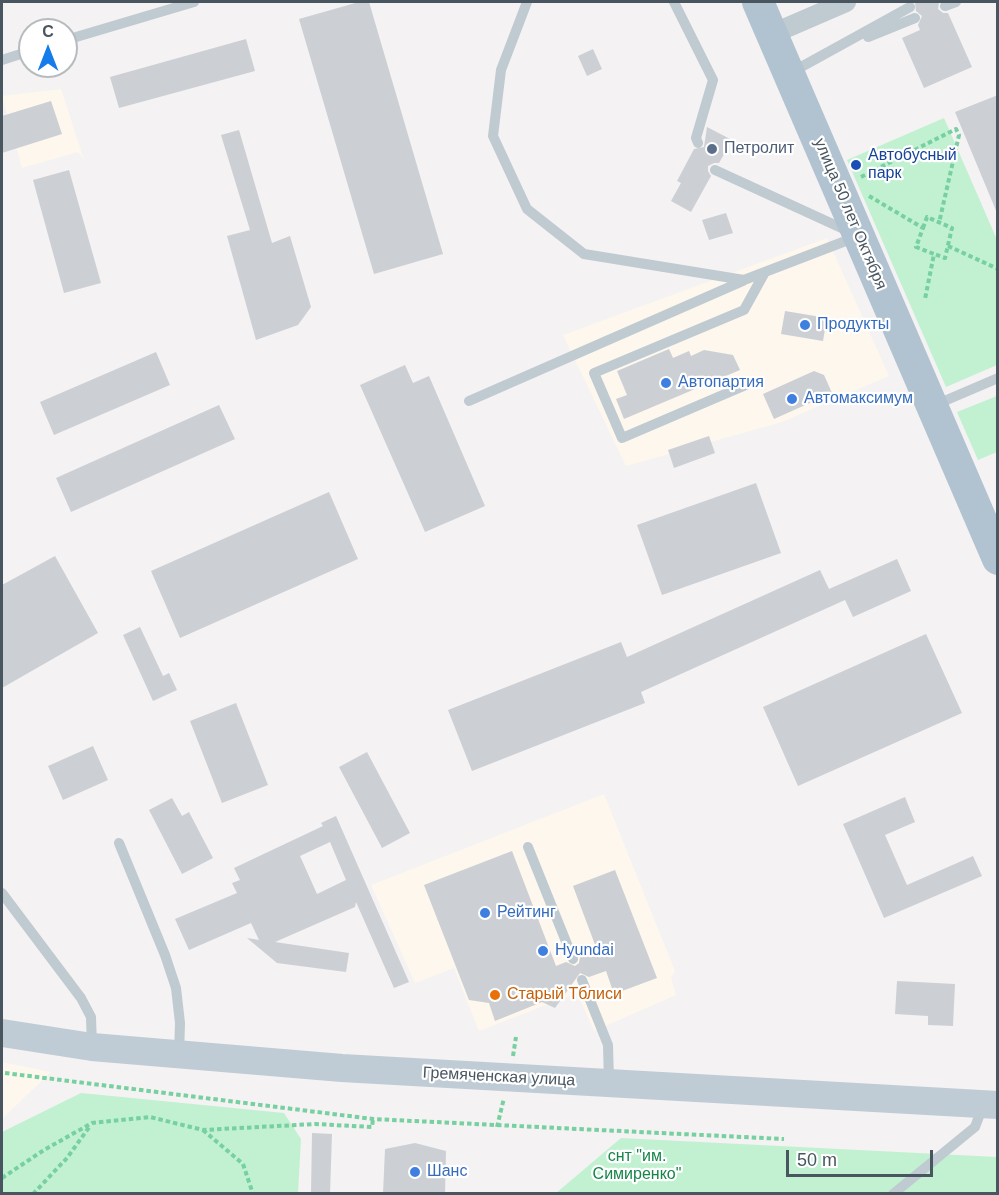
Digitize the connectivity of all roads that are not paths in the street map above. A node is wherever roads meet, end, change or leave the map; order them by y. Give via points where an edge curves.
1 (194, 2) edge
2 (527, 2) edge
3 (674, 2) edge
4 (758, 2) edge
5 (846, 2) edge
6 (956, 2) edge
7 (945, 6) dead end
8 (910, 7) dead end
9 (915, 18) dead end
10 (772, 34) junction
11 (78, 36) edge
12 (835, 51) junction
13 (18, 55) edge
14 (2, 60) edge
15 (789, 74) junction
16 (698, 143) dead end
17 (715, 170) dead end
18 (860, 236) junction
19 (765, 272) junction
20 (744, 280) junction
21 (998, 378) edge
22 (746, 385) dead end
23 (470, 401) dead end
24 (932, 406) junction
25 (991, 525) edge
26 (998, 559) edge
27 (120, 843) dead end
28 (528, 847) dead end
29 (2, 893) edge
30 (573, 959) dead end
31 (582, 980) dead end
32 (2, 1033) edge
33 (92, 1047) junction
34 (179, 1054) junction
35 (609, 1083) junction
36 (991, 1105) edge
37 (893, 1194) edge

1 - 11 lane
2 - 20 lane via 501,70 493,136 526,209 584,254
3 - 16 lane via 713,80 696,138
4 - 10 main road, улица 50 лет Октября
5 - 10 street
6 - 7 lane
8 - 12 lane
9 - 12 lane
10 - 15 main road, улица 50 лет Октября
12 - 15 lane
13 - 14 lane
15 - 18 main road, улица 50 лет Октября
17 - 18 lane
18 - 19 lane
18 - 24 main road, улица 50 лет Октября
19 - 20 lane
19 - 22 lane via 744,310 594,373 622,438
20 - 23 lane
21 - 24 lane
24 - 25 main road, улица 50 лет Октября
25 - 26 main road, улица 50 лет Октября
27 - 34 lane via 176,988
28 - 30 lane
29 - 33 lane via 81,998 91,1017
31 - 35 lane via 608,1046
32 - 33 main road, Гремяченская улица
33 - 34 main road, Гремяченская улица
34 - 35 main road, Гремяченская улица
35 - 36 main road, Гремяченская улица
36 - 37 lane via 975,1127

